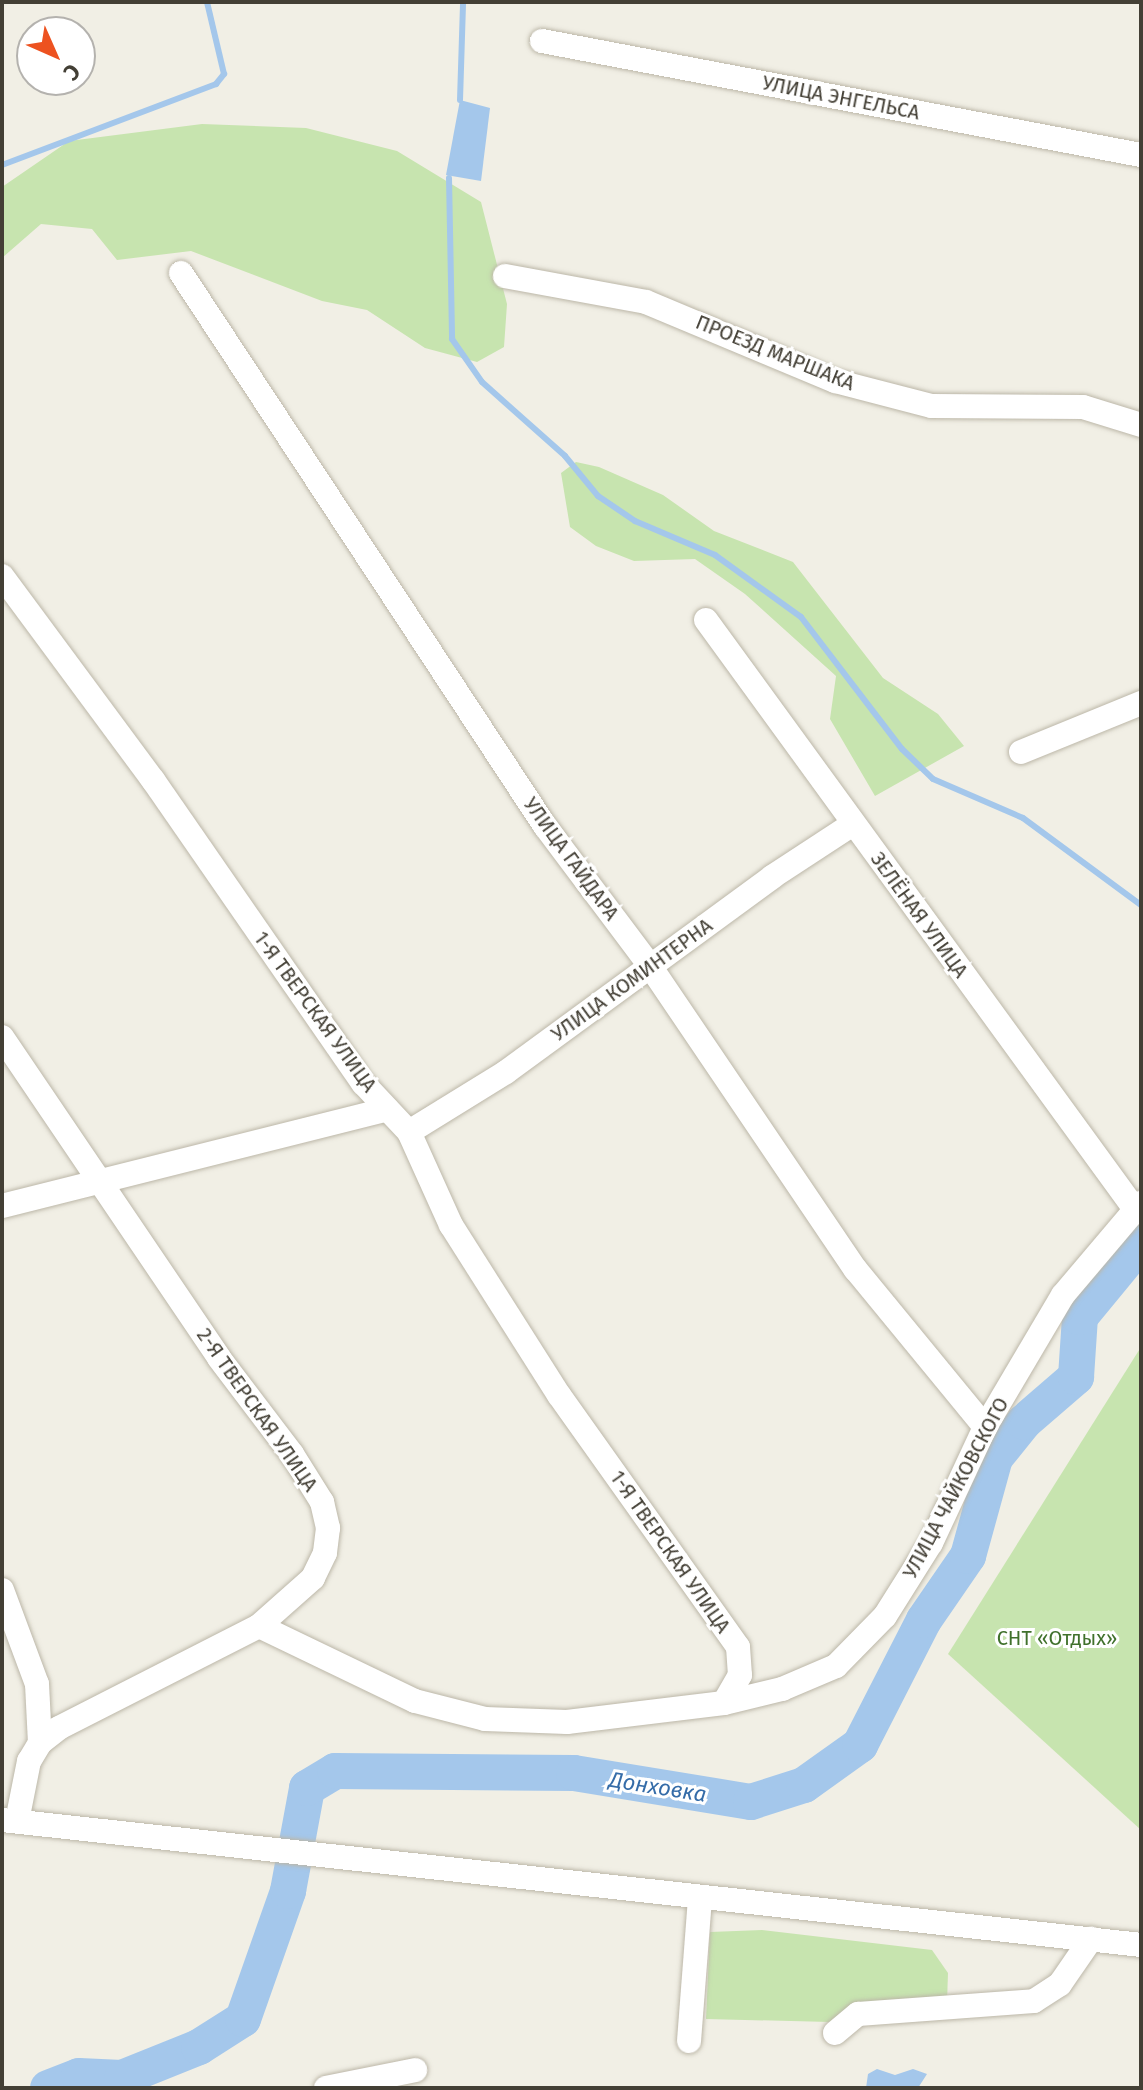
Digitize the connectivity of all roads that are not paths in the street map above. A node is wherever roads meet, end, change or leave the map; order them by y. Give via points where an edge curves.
1 (542, 41) dead end
2 (1141, 155) edge
3 (181, 273) dead end
4 (505, 276) dead end
5 (1141, 425) edge
6 (2, 576) edge
7 (706, 620) dead end
8 (1141, 703) edge
9 (1021, 752) dead end
10 (853, 824) junction
11 (650, 966) junction
12 (2, 1037) edge
13 (387, 1109) junction
14 (409, 1132) junction
15 (104, 1184) junction
16 (1137, 1205) edge
17 (2, 1206) edge
18 (985, 1427) junction
19 (2, 1590) edge
20 (259, 1626) junction
21 (724, 1703) junction
22 (40, 1743) junction
23 (10, 1820) edge
24 (700, 1897) junction
25 (1091, 1939) junction
26 (1141, 1945) edge
27 (835, 2033) dead end
28 (689, 2041) dead end
29 (415, 2070) dead end
30 (326, 2088) edge

1 - 2 street, УЛИЦА ЭНГЕЛЬСА
3 - 11 street, УЛИЦА ГАЙДАРА via 545,826
4 - 5 street, ПРОЕЗД МАРШАКА via 646,302 835,381 932,406 1083,407
6 - 13 street, 1-Я ТВЕРСКАЯ УЛИЦА via 153,780 363,1083
7 - 10 street, ЗЕЛЁНАЯ УЛИЦА
8 - 9 street
10 - 11 street, УЛИЦА КОМИНТЕРНА
10 - 16 street, ЗЕЛЁНАЯ УЛИЦА
11 - 14 street, УЛИЦА КОМИНТЕРНА via 506,1072
11 - 18 street, УЛИЦА ГАЙДАРА via 856,1270
12 - 15 street, 2-Я ТВЕРСКАЯ УЛИЦА
13 - 14 street, 1-Я ТВЕРСКАЯ УЛИЦА
13 - 15 street
14 - 21 street, 1-Я ТВЕРСКАЯ УЛИЦА via 451,1225 551,1382 738,1647 740,1675
15 - 17 street
15 - 20 street, 2-Я ТВЕРСКАЯ УЛИЦА via 322,1502 328,1528 325,1553 313,1578
16 - 18 street, УЛИЦА ЧАЙКОВСКОГО via 1063,1295
18 - 21 street, УЛИЦА ЧАЙКОВСКОГО via 931,1543 885,1616 836,1666 782,1689
19 - 22 street via 37,1684
20 - 21 street, УЛИЦА ЧАЙКОВСКОГО via 415,1701 485,1719 567,1722
20 - 22 street, 2-Я ТВЕРСКАЯ УЛИЦА via 59,1728
22 - 23 street
23 - 24 street
24 - 25 street
24 - 28 street
25 - 26 street
25 - 27 street via 1060,1984 1034,2001 858,2014
29 - 30 street

